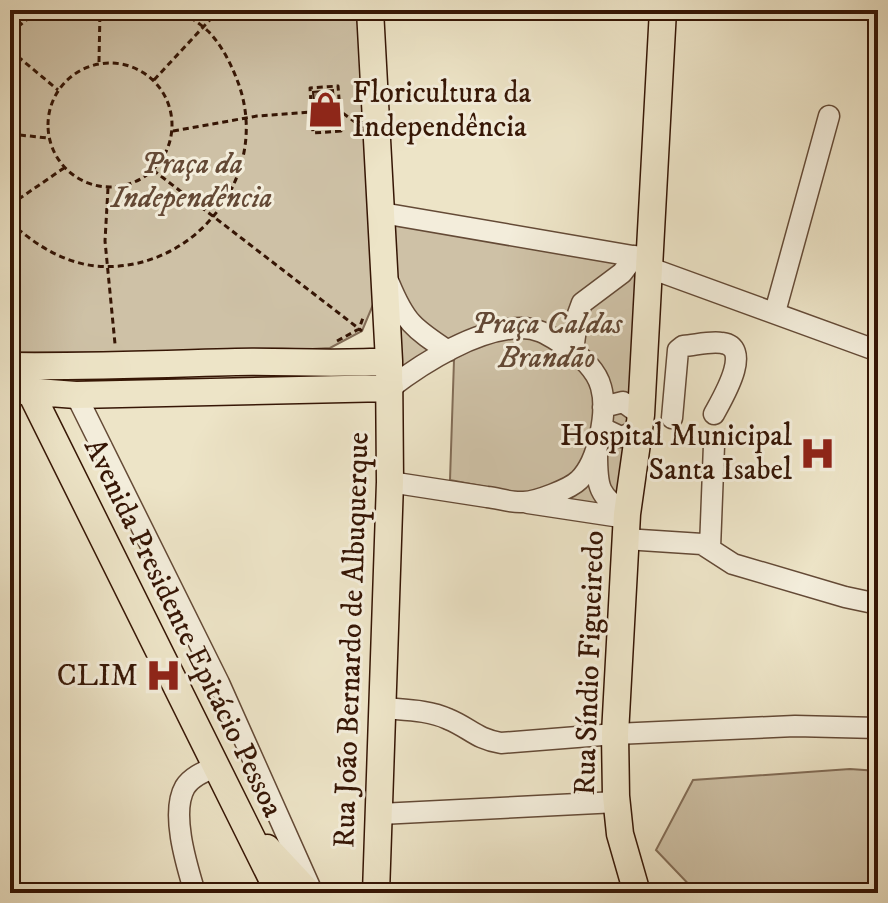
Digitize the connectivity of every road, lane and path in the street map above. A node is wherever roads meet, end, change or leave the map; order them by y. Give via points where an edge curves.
1 (39, 10) edge
2 (100, 10) edge
3 (180, 10) edge
4 (219, 10) edge
5 (370, 10) edge
6 (663, 10) edge
7 (202, 27) junction
8 (10, 33) edge
9 (10, 50) edge
10 (99, 63) junction
11 (154, 80) junction
12 (58, 90) junction
13 (340, 111) junction
14 (359, 111) dead end
15 (312, 112) junction
16 (829, 116) dead end
17 (246, 118) junction
18 (172, 131) junction
19 (10, 134) edge
20 (48, 138) junction
21 (64, 168) junction
22 (153, 170) junction
23 (108, 188) junction
24 (10, 205) edge
25 (382, 213) junction
26 (214, 217) junction
27 (10, 222) edge
28 (645, 261) junction
29 (108, 265) junction
30 (386, 276) junction
31 (367, 309) dead end
32 (775, 312) junction
33 (360, 330) junction
34 (331, 344) dead end
35 (116, 350) dead end
36 (448, 351) junction
37 (573, 351) junction
38 (878, 351) edge
39 (389, 361) junction
40 (10, 366) edge
41 (390, 388) junction
42 (20, 391) edge
43 (76, 395) junction
44 (603, 407) junction
45 (714, 414) dead end
46 (672, 418) dead end
47 (640, 422) junction
48 (599, 437) junction
49 (714, 445) dead end
50 (390, 482) junction
51 (524, 502) junction
52 (627, 524) junction
53 (710, 548) junction
54 (878, 604) edge
55 (384, 708) junction
56 (878, 728) edge
57 (615, 734) junction
58 (217, 766) junction
59 (610, 802) junction
60 (380, 814) junction
61 (245, 825) junction
62 (195, 893) edge
63 (279, 893) edge
64 (311, 893) edge
65 (376, 893) edge
66 (637, 893) edge

1 - 8 path
2 - 10 path
3 - 7 path
4 - 7 path
5 - 25 main road
6 - 28 main road
7 - 11 path
7 - 17 path via 232,64
9 - 12 path
10 - 11 path via 128,66
10 - 12 path via 69,77
11 - 18 path via 171,112
12 - 20 path via 49,113
13 - 14 path via 360,125
13 - 15 path via 341,131 313,133
13 - 15 path via 338,86 310,88
15 - 17 path
16 - 32 street
17 - 18 path
17 - 26 path via 239,175
18 - 22 path via 163,159
19 - 20 path
20 - 21 path
21 - 23 path via 77,179
21 - 24 path
22 - 23 path via 140,180
22 - 26 path
23 - 29 path
25 - 28 street
25 - 30 main road
26 - 29 path via 168,254
26 - 33 path
27 - 29 path via 60,257
28 - 32 street
28 - 37 street via 582,303
28 - 47 main road
29 - 35 path
30 - 36 street via 405,318
30 - 39 main road
31 - 33 path
32 - 38 street
33 - 34 path
36 - 37 street via 523,328 541,330
36 - 41 street
37 - 44 street via 595,374
39 - 40 main road
39 - 41 main road
41 - 43 main road
41 - 50 main road, Rua João Bernardo de Albuquerque
42 - 43 main road
42 - 58 main road, Avenida Presidente Epitácio Pessoa
43 - 64 street, Avenida Presidente Epitácio Pessoa via 219,683
44 - 47 street via 623,402
44 - 48 street
45 - 46 street via 731,381 736,354 725,343 678,350
47 - 48 street via 621,437
47 - 52 main road
48 - 51 street via 576,483
48 - 52 street, Rua Síndio Figueiredo via 601,492
49 - 53 street
50 - 51 street
50 - 55 main road, Rua João Bernardo de Albuquerque
51 - 52 street
52 - 53 street
52 - 57 main road, Rua Síndio Figueiredo
53 - 54 street via 733,564
55 - 57 street via 433,713 483,740 501,743
55 - 60 main road, Rua João Bernardo de Albuquerque
56 - 57 street
57 - 59 main road, Rua Síndio Figueiredo
58 - 61 main road, Avenida Presidente Epitácio Pessoa
58 - 62 street via 186,786 179,811
59 - 60 street
59 - 66 main road, Rua Síndio Figueiredo
60 - 65 main road, Rua João Bernardo de Albuquerque
61 - 63 main road, Avenida Presidente Epitácio Pessoa
61 - 64 main road

